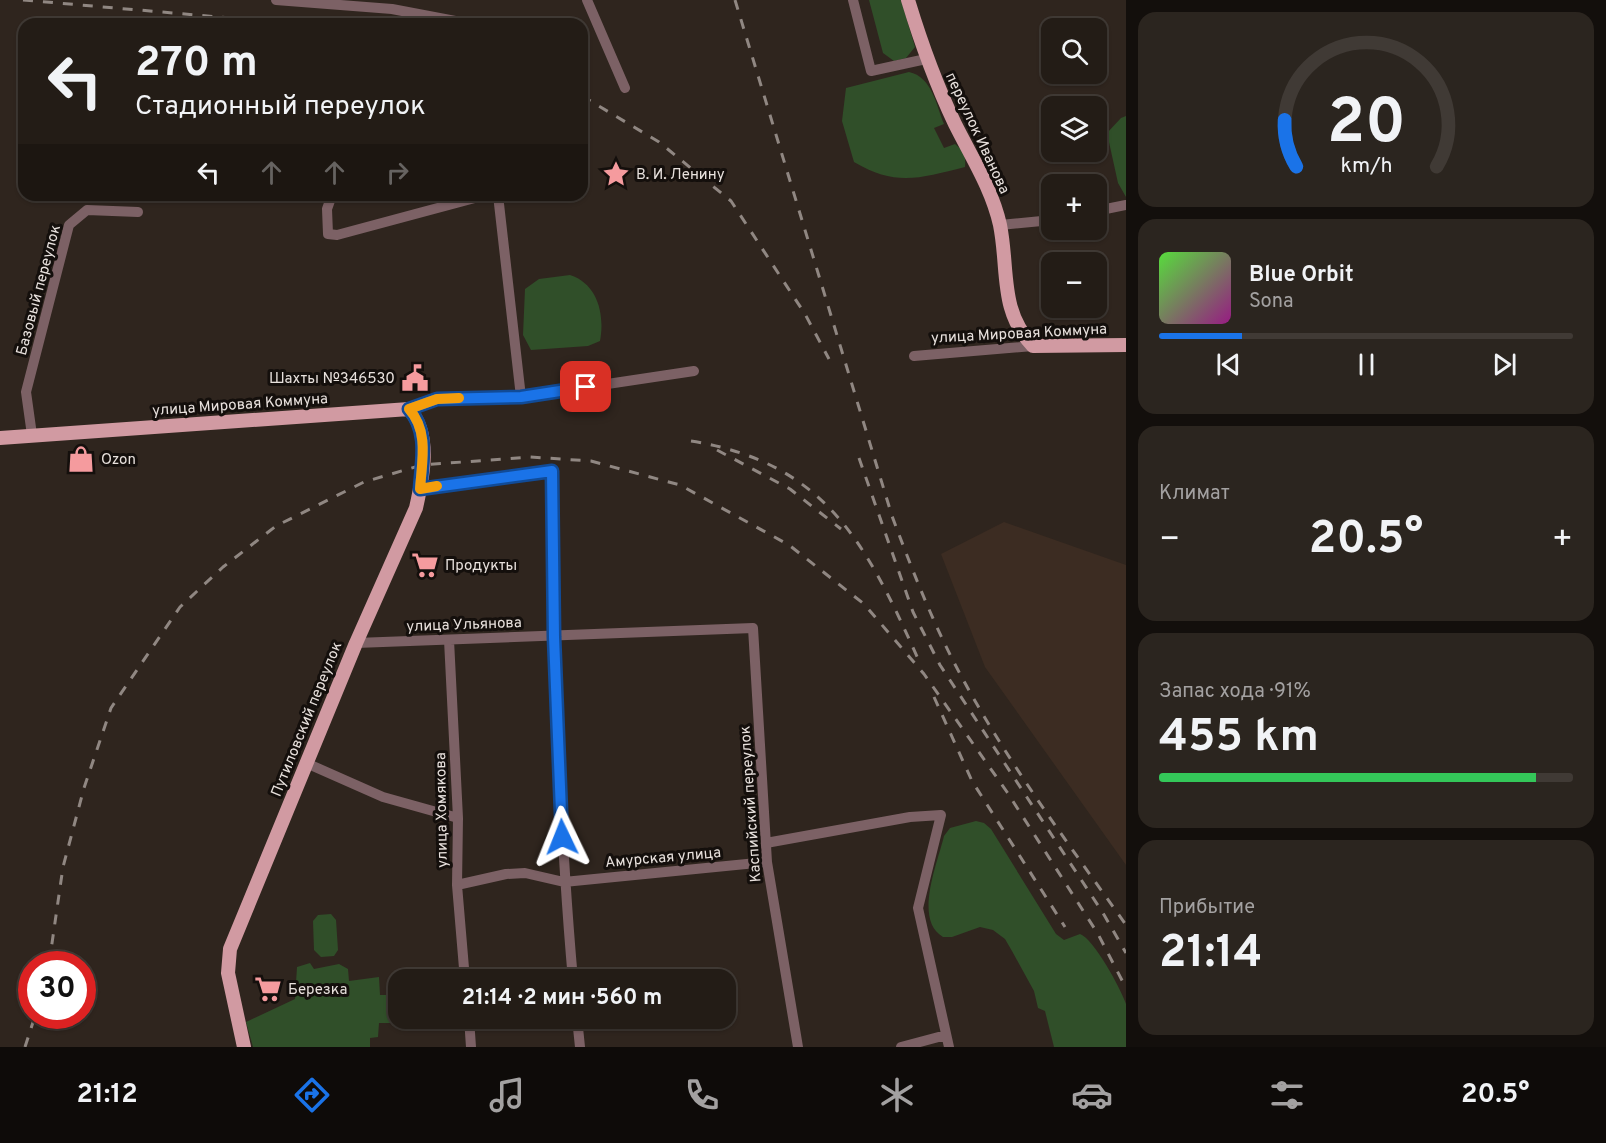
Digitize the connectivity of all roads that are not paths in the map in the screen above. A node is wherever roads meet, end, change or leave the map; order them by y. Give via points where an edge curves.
1 (276, 0) edge
2 (587, 0) edge
3 (853, 0) edge
4 (908, 0) edge
5 (391, 4) edge
6 (447, 18) edge
7 (926, 59) junction
8 (625, 88) dead end
9 (330, 201) edge
10 (464, 201) edge
11 (499, 201) edge
12 (1126, 205) edge
13 (1107, 209) edge
14 (138, 212) dead end
15 (1041, 221) edge
16 (1000, 225) junction
17 (1126, 345) edge
18 (1033, 346) junction
19 (914, 356) dead end
20 (694, 371) dead end
21 (521, 397) junction
22 (409, 409) junction
23 (32, 435) junction
24 (0, 438) edge
25 (420, 489) junction
26 (753, 628) joint
27 (554, 637) junction
28 (449, 640) junction
29 (356, 643) junction
30 (306, 763) junction
31 (458, 818) junction
32 (766, 843) junction
33 (767, 862) junction
34 (564, 882) junction
35 (457, 885) junction
36 (464, 969) edge
37 (572, 969) edge
38 (470, 1029) edge
39 (578, 1029) edge
40 (946, 1035) junction
41 (244, 1047) edge
42 (471, 1047) edge
43 (580, 1047) edge
44 (798, 1047) edge
45 (901, 1047) edge
46 (949, 1047) edge

1 - 5 street
2 - 8 street
3 - 7 street via 872,71
4 - 7 main road, переулок Иванова
5 - 6 street
7 - 16 main road, переулок Иванова via 983,176
9 - 10 street via 328,234 337,235
11 - 21 street
12 - 13 street
14 - 23 street, Базовый переулок via 87,210 69,225 26,392
15 - 16 street
16 - 18 main road, переулок Иванова via 1010,313 1019,332
17 - 18 main road, улица Мировая Коммуна
18 - 19 street, улица Мировая Коммуна
20 - 21 street, улица Мировая Коммуна
21 - 22 street, улица Мировая Коммуна via 437,399
22 - 23 main road, улица Мировая Коммуна
22 - 25 main road, Путиловский переулок via 423,433
23 - 24 main road, улица Мировая Коммуна
25 - 27 street via 552,471
25 - 29 main road, Путиловский переулок via 416,508
26 - 27 street, улица Ульянова
26 - 32 street, Каспийский переулок
27 - 28 street, улица Ульянова
27 - 34 street
28 - 29 street, улица Ульянова
28 - 31 street, улица Хомякова
29 - 30 main road, Путиловский переулок
30 - 31 street via 383,797
30 - 41 main road, Путиловский переулок via 230,949 228,973
31 - 35 street, улица Хомякова
32 - 33 street, Каспийский переулок
32 - 40 street via 941,814 918,908
33 - 34 street, Амурская улица
33 - 44 street, Каспийский переулок
34 - 35 street, Амурская улица via 525,873
34 - 37 street
35 - 36 street, улица Хомякова
38 - 42 street
39 - 43 street
40 - 45 street
40 - 46 street

